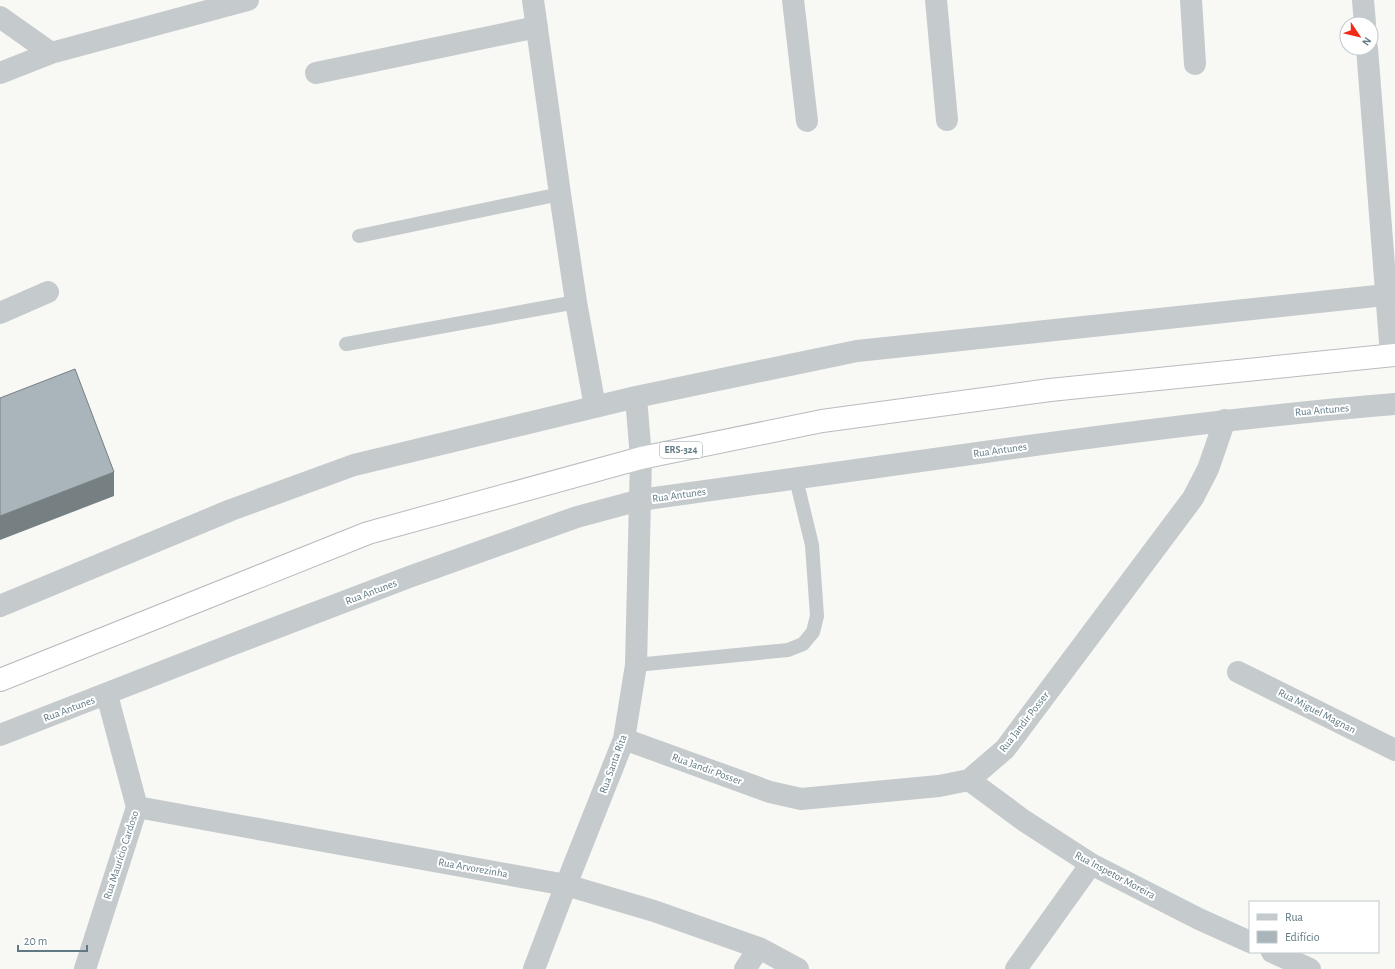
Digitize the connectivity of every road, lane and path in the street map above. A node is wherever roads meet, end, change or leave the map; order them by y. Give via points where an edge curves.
1 (248, 0) edge
2 (533, 0) edge
3 (793, 0) edge
4 (936, 0) edge
5 (1191, 0) edge
6 (1363, 0) edge
7 (1364, 16) edge
8 (0, 17) edge
9 (537, 27) junction
10 (51, 53) junction
11 (1367, 56) edge
12 (1195, 64) dead end
13 (316, 73) dead end
14 (0, 74) edge
15 (947, 120) dead end
16 (807, 121) dead end
17 (560, 194) junction
18 (359, 236) dead end
19 (48, 292) dead end
20 (1390, 295) edge
21 (576, 302) junction
22 (0, 313) edge
23 (346, 344) dead end
24 (1393, 355) edge
25 (636, 398) junction
26 (1395, 404) edge
27 (595, 407) junction
28 (1225, 420) junction
29 (641, 458) junction
30 (796, 479) junction
31 (640, 500) junction
32 (0, 606) edge
33 (636, 665) junction
34 (1238, 672) dead end
35 (0, 680) edge
36 (107, 695) junction
37 (0, 735) edge
38 (624, 739) junction
39 (1395, 750) edge
40 (969, 780) junction
41 (137, 807) junction
42 (1091, 864) junction
43 (566, 885) junction
44 (1249, 942) edge
45 (758, 948) junction
46 (1274, 953) edge
47 (85, 969) edge
48 (534, 969) edge
49 (745, 969) edge
50 (798, 969) edge
51 (1016, 969) edge
52 (1310, 969) edge

1 - 10 street
2 - 9 street
3 - 16 street
4 - 15 street
5 - 12 street
6 - 7 street
8 - 10 street
9 - 13 street
9 - 17 street
10 - 14 street
11 - 20 street
17 - 18 lane
17 - 21 street
19 - 22 street
20 - 24 street
20 - 25 street via 857,351
21 - 23 lane
21 - 27 street
24 - 29 highway, ERS-324 via 1050,390 822,422
25 - 27 street
25 - 29 street, Rua Santa Rita
26 - 28 street, Rua Antunes
27 - 32 street via 354,465 231,510
28 - 30 street, Rua Antunes
28 - 40 street, Rua Jandir Posser via 1208,469 1193,498 1005,749
29 - 31 street, Rua Santa Rita
29 - 35 highway, ERS-324 via 368,533
30 - 31 street, Rua Antunes
30 - 33 lane via 812,545 818,616 813,632 803,644 788,650
31 - 33 street, Rua Santa Rita
31 - 36 street, Rua Antunes via 577,517 409,577
33 - 38 street, Rua Santa Rita
34 - 39 street, Rua Miguel Magnan
36 - 37 street, Rua Antunes
36 - 41 street, Rua Maurício Cardoso
38 - 40 street, Rua Jandir Posser via 770,792 801,799 939,786
38 - 43 street, Rua Santa Rita
40 - 42 street, Rua Inspetor Moreira via 1023,820
41 - 43 street, Rua Arvorezinha
41 - 47 street, Rua Maurício Cardoso
42 - 44 street, Rua Inspetor Moreira
42 - 51 street
43 - 45 street, Rua Arvorezinha via 654,911
43 - 48 street, Rua Santa Rita
45 - 49 street
45 - 50 street, Rua Arvorezinha
46 - 52 street

